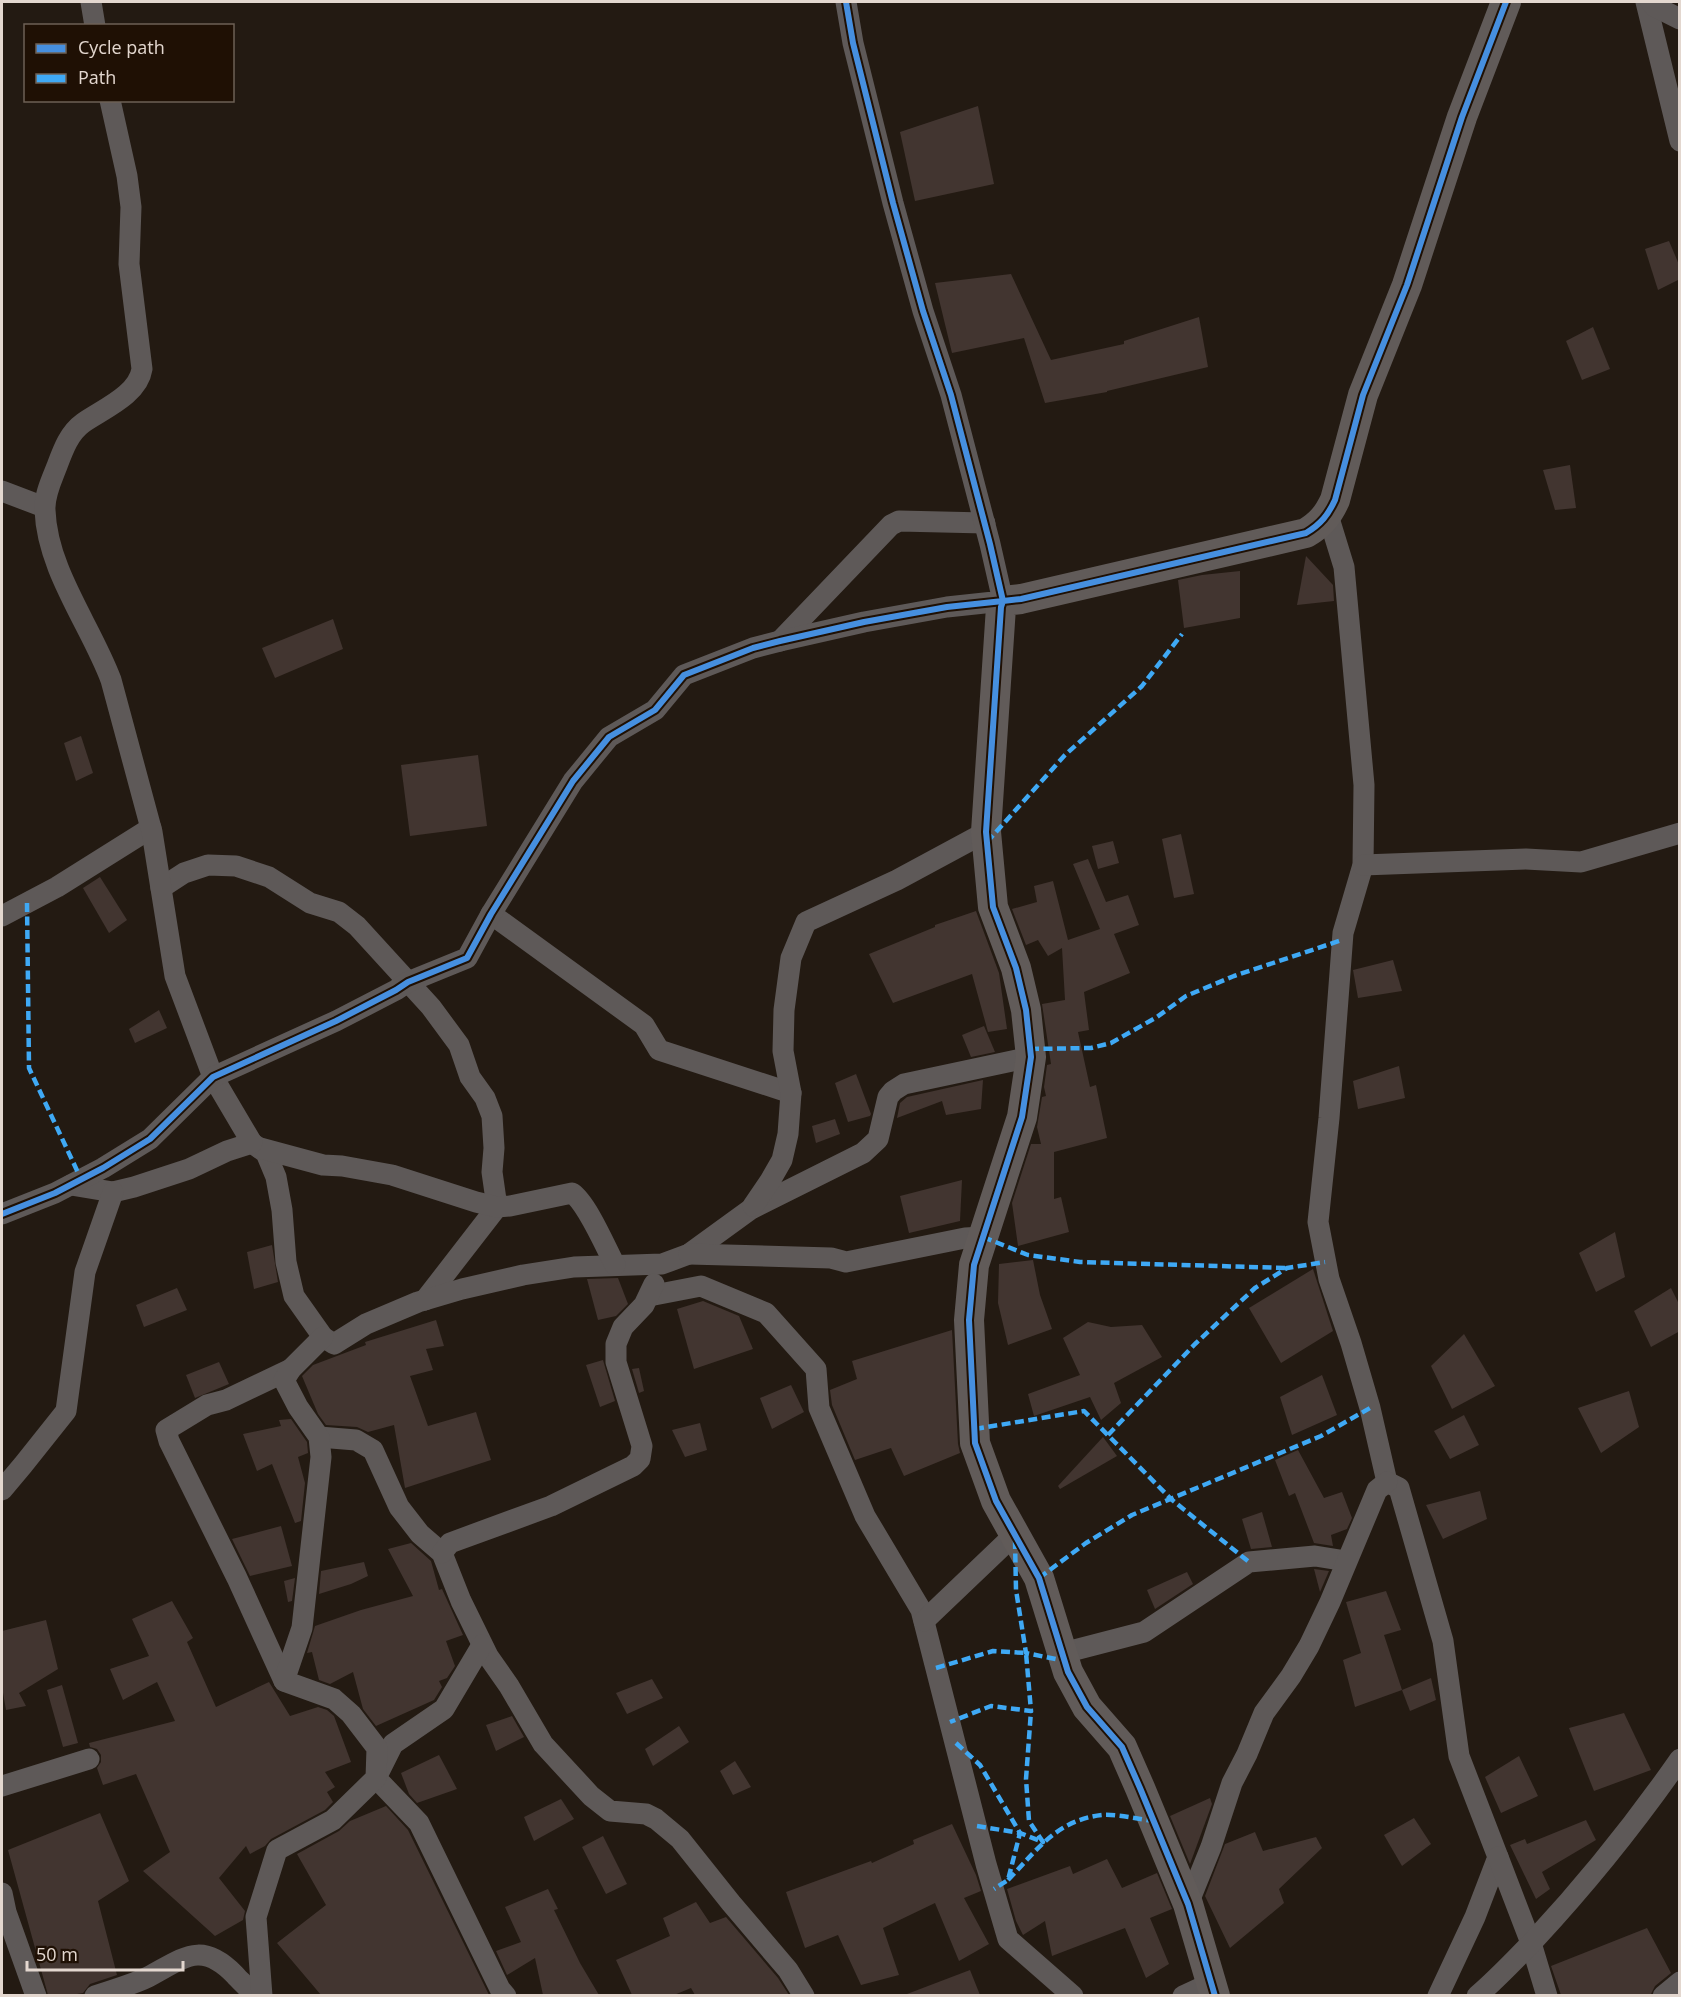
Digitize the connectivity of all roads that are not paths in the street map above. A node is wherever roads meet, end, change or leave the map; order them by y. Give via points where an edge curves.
1 (91, 2) edge
2 (846, 2) edge
3 (1506, 2) edge
4 (1646, 2) edge
5 (1651, 2) edge
6 (1680, 19) edge
7 (95, 24) edge
8 (110, 102) edge
9 (1680, 141) edge
10 (2, 491) edge
11 (44, 507) junction
12 (1328, 515) junction
13 (985, 523) junction
14 (1003, 601) junction
15 (780, 641) junction
16 (151, 828) junction
17 (986, 832) junction
18 (1680, 833) edge
19 (1363, 865) junction
20 (161, 888) junction
21 (491, 914) junction
22 (2, 916) edge
23 (408, 982) junction
24 (1030, 1057) junction
25 (213, 1077) junction
26 (791, 1093) junction
27 (256, 1145) junction
28 (70, 1185) junction
29 (113, 1192) junction
30 (497, 1206) junction
31 (751, 1209) junction
32 (2, 1214) edge
33 (983, 1238) junction
34 (689, 1254) junction
35 (662, 1264) junction
36 (615, 1265) junction
37 (649, 1296) junction
38 (425, 1300) junction
39 (323, 1337) junction
40 (291, 1369) junction
41 (319, 1437) junction
42 (1387, 1482) junction
43 (2, 1490) edge
44 (1015, 1534) junction
45 (442, 1553) junction
46 (1346, 1561) junction
47 (924, 1621) junction
48 (482, 1645) junction
49 (1063, 1653) junction
50 (284, 1681) junction
51 (89, 1759) dead end
52 (1680, 1759) edge
53 (376, 1778) junction
54 (2, 1786) edge
55 (1498, 1857) junction
56 (2, 1893) edge
57 (1188, 1904) junction
58 (1531, 1943) junction
59 (1680, 1982) edge
60 (1213, 1989) edge
61 (36, 1995) edge
62 (95, 1995) edge
63 (254, 1995) edge
64 (262, 1995) edge
65 (506, 1995) edge
66 (804, 1995) edge
67 (1073, 1995) edge
68 (1183, 1995) edge
69 (1438, 1995) edge
70 (1478, 1995) edge
71 (1546, 1995) edge
72 (1663, 1995) edge

1 - 7 street
2 - 13 street via 893,203
3 - 12 street via 1462,117 1407,285 1363,395
4 - 9 street
5 - 6 street
8 - 11 street via 130,197 129,264 142,369 140,380 122,398 76,429 64,446
10 - 11 street
11 - 16 street via 48,538 69,593 104,660
12 - 14 street via 1306,532
12 - 19 street via 1344,567 1364,785
13 - 14 street
13 - 15 street via 924,520 891,525
14 - 15 street via 864,622
14 - 17 street
15 - 21 street via 684,675 655,710 609,737 573,781
16 - 20 street
16 - 22 street
17 - 24 street via 993,907 1016,968 1026,1010
17 - 26 street via 897,880 806,922 791,958 784,1010 783,1051
18 - 19 street via 1581,862 1526,859
19 - 42 street via 1343,933 1318,1222 1329,1279 1370,1408
20 - 23 street via 184,873 208,865 236,866 269,877 310,903 339,912
20 - 25 street via 175,976
21 - 23 street via 467,958
21 - 26 street via 644,1025 658,1050
23 - 25 street via 336,1021
23 - 30 street via 459,1045 470,1077 485,1098 492,1116 492,1172
24 - 31 street via 904,1084 888,1097 878,1139 863,1153
24 - 33 street via 1022,1117
25 - 27 street
25 - 28 street via 150,1138
26 - 31 street via 782,1160
27 - 29 street via 227,1151 189,1169
27 - 30 street via 322,1165 392,1175
27 - 39 street via 271,1160 276,1177 294,1296
28 - 29 street
28 - 32 street
29 - 43 street via 85,1272 66,1411
30 - 36 street via 572,1193 584,1206
30 - 38 street
31 - 34 street
33 - 34 street via 965,1238 846,1262 831,1258
33 - 44 street via 974,1265 969,1320 975,1443 996,1501
34 - 35 street
35 - 36 street
35 - 37 street
36 - 38 street via 523,1275
37 - 45 street via 623,1327 616,1344 616,1362 642,1446 640,1459 633,1467 551,1506 450,1543
37 - 47 street via 701,1286 766,1313 816,1369 819,1408 865,1516
38 - 39 street via 366,1324 334,1344
39 - 40 street
40 - 41 street via 284,1380
40 - 50 street via 264,1384 207,1405 166,1430
41 - 45 street via 356,1440 373,1450 399,1507 420,1534
41 - 50 street via 321,1457 302,1628
42 - 46 street via 1377,1490
42 - 55 street via 1399,1488 1443,1641 1459,1756
44 - 47 street
44 - 49 street via 1039,1578
45 - 48 street
46 - 49 street via 1315,1556 1250,1562 1144,1632
46 - 57 street via 1309,1646 1264,1713 1232,1783
47 - 67 street via 1008,1939
48 - 53 street via 444,1709 393,1744
48 - 66 street via 543,1744 610,1811 645,1814 680,1839 788,1970
49 - 57 street via 1068,1672 1087,1707 1122,1747
50 - 53 street via 334,1699 351,1714 377,1748
51 - 54 street
52 - 58 street via 1576,1895
53 - 64 street via 333,1820 277,1850 256,1917
53 - 65 street via 419,1823
55 - 58 street
55 - 69 street
56 - 61 street
57 - 60 street
58 - 70 street
58 - 71 street
59 - 72 street
60 - 68 street
62 - 63 street via 147,1978 171,1963 200,1954 224,1964

